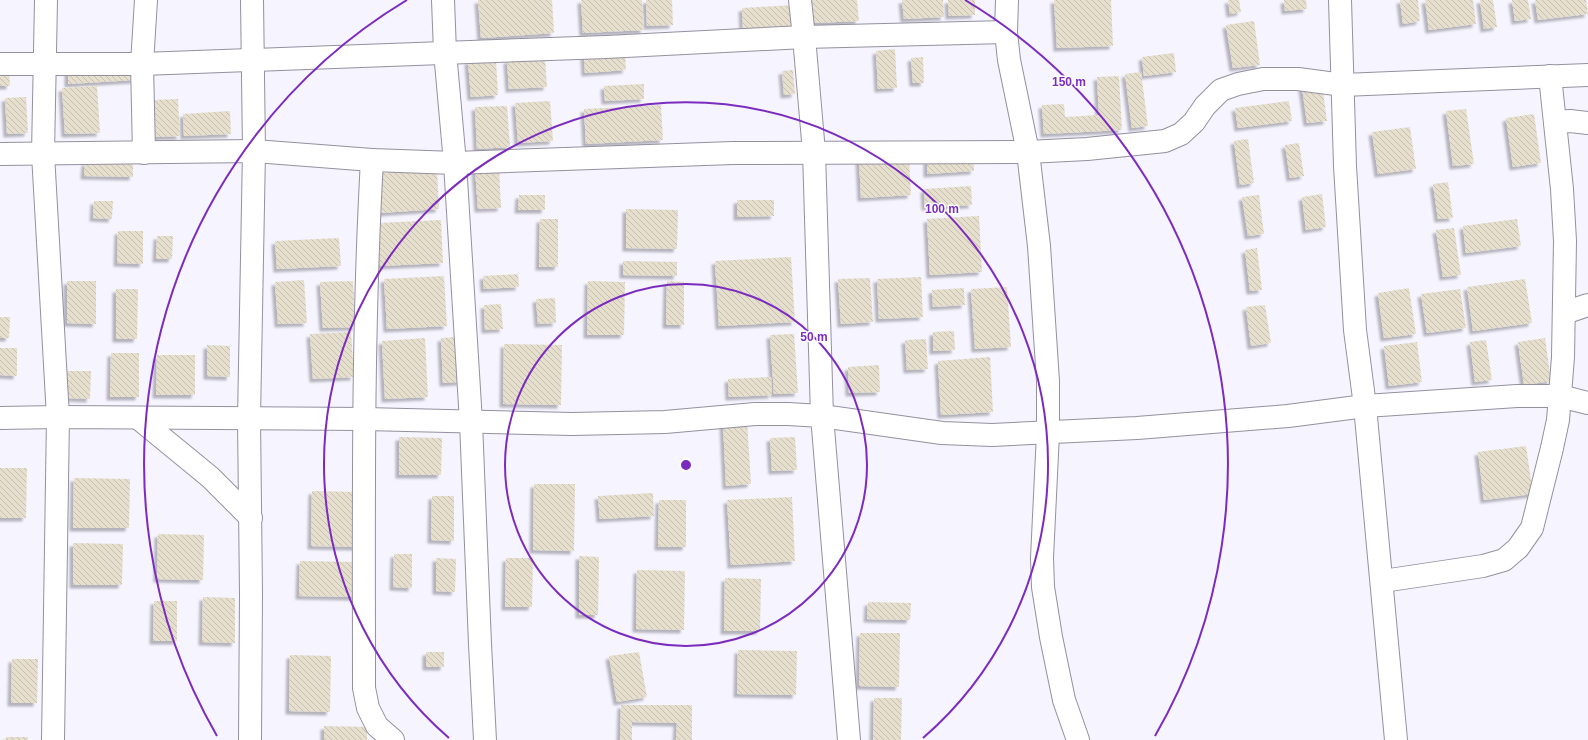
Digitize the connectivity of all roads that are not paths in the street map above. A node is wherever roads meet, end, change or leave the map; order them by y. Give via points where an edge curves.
1 (46, 0) edge
2 (146, 0) edge
3 (252, 0) edge
4 (443, 0) edge
5 (800, 0) edge
6 (1007, 0) edge
7 (1340, 0) edge
8 (1006, 32) junction
9 (804, 37) junction
10 (444, 52) junction
11 (253, 59) junction
12 (0, 64) edge
13 (44, 64) junction
14 (142, 64) junction
15 (1550, 76) junction
16 (1588, 76) edge
17 (1343, 84) junction
18 (1555, 122) junction
19 (1588, 123) edge
20 (254, 151) junction
21 (814, 152) junction
22 (1028, 152) junction
23 (144, 153) junction
24 (0, 154) edge
25 (43, 154) junction
26 (372, 160) junction
27 (455, 163) junction
28 (1588, 305) edge
29 (1564, 313) junction
30 (1560, 396) junction
31 (1588, 402) edge
32 (1365, 406) junction
33 (822, 416) junction
34 (58, 417) junction
35 (0, 418) edge
36 (138, 418) junction
37 (249, 419) junction
38 (365, 420) junction
39 (471, 422) junction
40 (1048, 432) junction
41 (250, 518) junction
42 (1383, 581) junction
43 (53, 740) edge
44 (250, 740) edge
45 (393, 740) edge
46 (485, 740) edge
47 (849, 740) edge
48 (1078, 740) edge
49 (1396, 740) edge

1 - 13 street
2 - 14 street
3 - 11 street
4 - 10 street
5 - 9 street
6 - 8 street
7 - 17 street
8 - 9 street
8 - 22 street via 1009,60
9 - 10 street
9 - 21 street
10 - 11 street
10 - 27 street
11 - 14 street
11 - 20 street
12 - 13 street
13 - 14 street
13 - 25 street
14 - 23 street
15 - 16 street
15 - 17 street
15 - 18 street
17 - 22 street via 1298,79 1263,79 1238,84 1221,90 1181,134 1165,141
17 - 32 street via 1355,330
18 - 19 street
18 - 29 street via 1565,233
20 - 23 street
20 - 26 street
20 - 37 street
21 - 22 street
21 - 27 street
21 - 33 street
22 - 40 street via 1040,246 1048,381
23 - 25 street
24 - 25 street
25 - 34 street
26 - 27 street
26 - 38 street
27 - 39 street
28 - 29 street
29 - 30 street via 1564,357
30 - 31 street
30 - 32 street
30 - 42 street via 1552,448 1532,528 1518,548 1504,560 1483,566
32 - 40 street via 1216,422
32 - 42 street
33 - 39 street via 755,414 665,422 572,424
33 - 40 street via 942,433 992,435
33 - 47 street
34 - 35 street
34 - 36 street
34 - 43 street
36 - 37 street
36 - 41 street via 210,477
37 - 38 street
37 - 41 street
38 - 39 street
38 - 45 street via 364,688 368,708 377,726
39 - 46 street
40 - 48 street via 1043,587 1064,700
41 - 44 street
42 - 49 street

